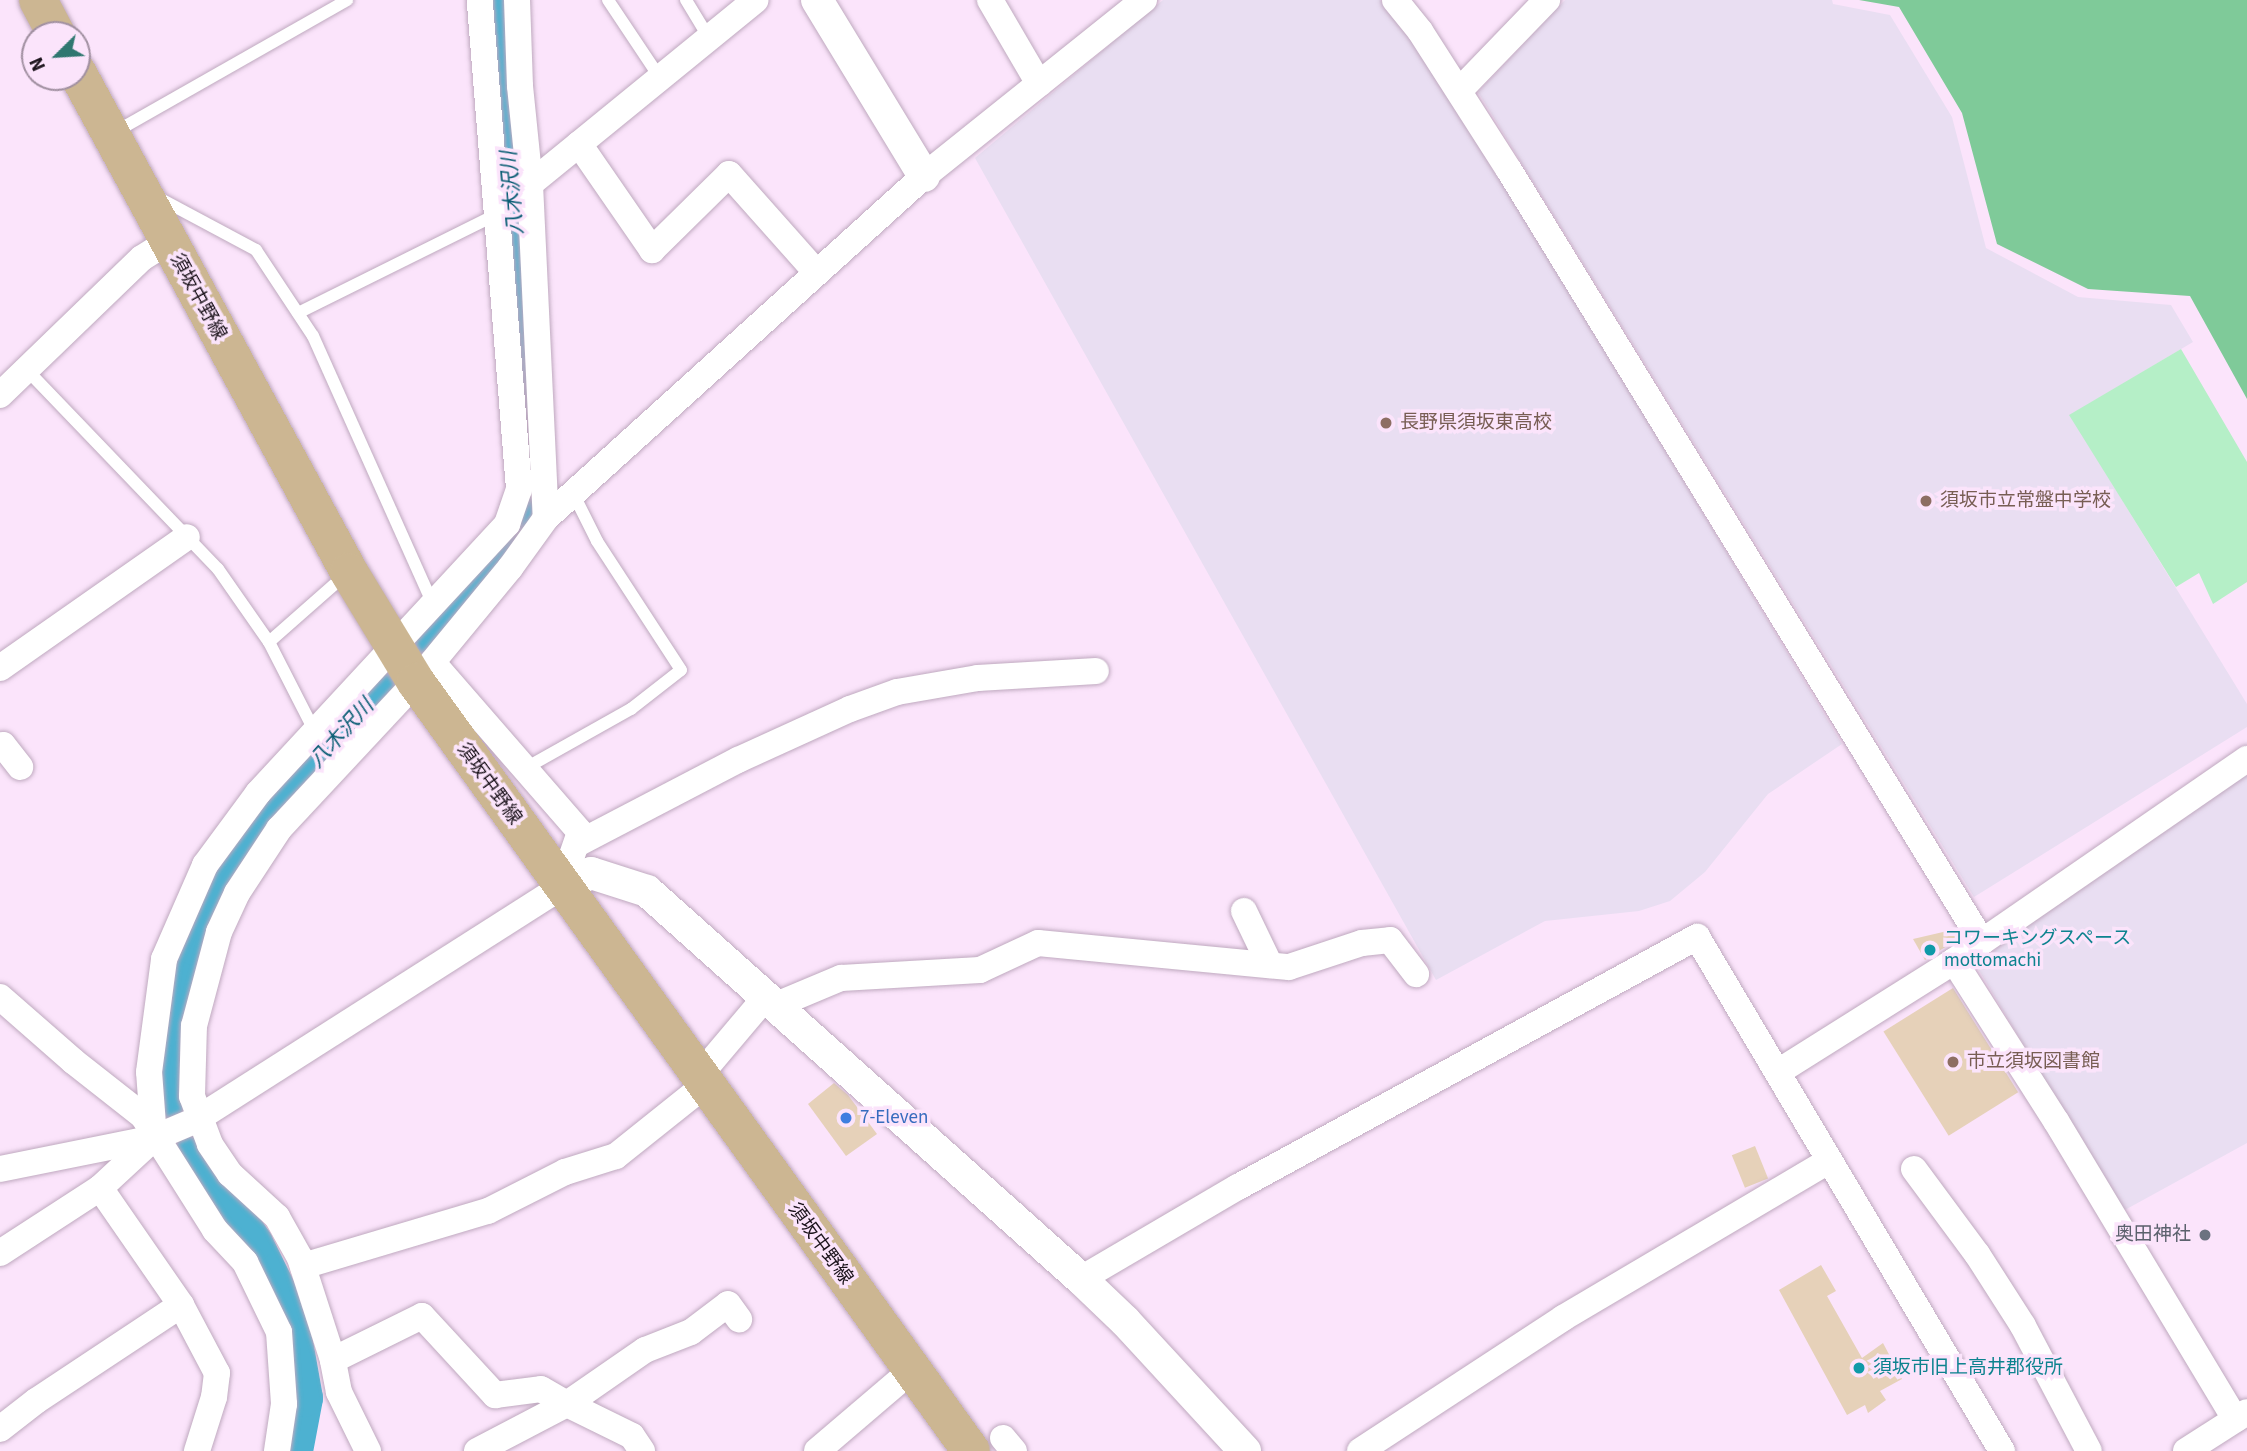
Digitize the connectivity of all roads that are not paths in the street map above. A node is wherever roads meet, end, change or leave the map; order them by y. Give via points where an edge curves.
1 (38, 0) edge
2 (347, 0) edge
3 (480, 0) edge
4 (517, 0) edge
5 (607, 0) edge
6 (686, 0) edge
7 (756, 0) edge
8 (817, 0) edge
9 (990, 0) edge
10 (1144, 0) edge
11 (1395, 0) edge
12 (1548, 0) edge
13 (49, 21) edge
14 (709, 38) junction
15 (660, 78) junction
16 (1039, 84) junction
17 (87, 91) edge
18 (1459, 91) junction
19 (111, 134) junction
20 (579, 144) junction
21 (924, 176) junction
22 (530, 184) junction
23 (137, 186) junction
24 (513, 214) junction
25 (168, 242) junction
26 (815, 271) junction
27 (298, 313) junction
28 (27, 370) junction
29 (0, 395) edge
30 (573, 493) junction
31 (545, 518) junction
32 (187, 537) junction
33 (349, 572) junction
34 (433, 604) junction
35 (269, 642) junction
36 (410, 664) junction
37 (0, 668) edge
38 (1096, 671) dead end
39 (315, 733) junction
40 (0, 748) edge
41 (2247, 759) edge
42 (20, 767) dead end
43 (524, 769) junction
44 (491, 788) junction
45 (578, 844) junction
46 (561, 887) junction
47 (1244, 911) dead end
48 (1982, 942) junction
49 (1954, 961) junction
50 (1270, 965) junction
51 (1416, 974) dead end
52 (0, 997) edge
53 (769, 1002) junction
54 (1777, 1072) junction
55 (702, 1081) junction
56 (197, 1119) junction
57 (159, 1136) junction
58 (1829, 1161) junction
59 (0, 1169) edge
60 (1913, 1169) dead end
61 (100, 1188) junction
62 (0, 1253) edge
63 (303, 1266) junction
64 (1081, 1279) junction
65 (181, 1305) junction
66 (739, 1319) dead end
67 (333, 1360) junction
68 (912, 1370) junction
69 (567, 1404) junction
70 (2241, 1416) edge
71 (0, 1429) edge
72 (996, 1447) edge
73 (197, 1451) edge
74 (276, 1451) edge
75 (368, 1451) edge
76 (477, 1451) edge
77 (642, 1451) edge
78 (817, 1451) edge
79 (1245, 1451) edge
80 (1360, 1451) edge
81 (2002, 1451) edge
82 (2089, 1451) edge
83 (2186, 1451) edge

1 - 13 main road
2 - 19 lane
3 - 24 street
4 - 22 street
5 - 15 lane
6 - 14 lane
7 - 14 street
8 - 21 street
9 - 16 street
10 - 16 street
11 - 18 street
12 - 18 street
14 - 15 street
15 - 20 street
16 - 21 street
17 - 19 main road, 須坂中野線
18 - 48 street
19 - 23 main road, 須坂中野線
20 - 22 street
20 - 26 street via 652,250 729,174
21 - 26 street
22 - 24 street
23 - 25 main road, 須坂中野線
23 - 27 lane via 256,250
24 - 27 lane
24 - 31 street
24 - 34 street via 519,489 507,524
25 - 28 street via 142,258
25 - 33 main road, 須坂中野線
26 - 30 street
27 - 34 lane via 313,336
28 - 29 street
28 - 32 lane
30 - 31 street
30 - 43 lane via 597,541 681,670 631,709
31 - 36 street via 510,568
32 - 35 lane via 218,569
32 - 37 street
33 - 35 lane
33 - 36 main road, 須坂中野線
34 - 36 street
35 - 39 lane
36 - 39 street
36 - 43 street
36 - 44 main road, 須坂中野線
36 - 56 street via 279,829 237,893 219,932 194,1026 192,1096
38 - 45 street via 978,678 897,692 738,760
39 - 57 street via 258,793 205,865 164,959 149,1072
40 - 42 street via 3,746
41 - 48 street
43 - 44 street
43 - 45 street via 580,832
44 - 46 main road, 須坂中野線
45 - 46 street
46 - 53 street via 591,873 647,891
46 - 55 main road, 須坂中野線
46 - 56 street
47 - 50 street
48 - 49 street
49 - 54 street
49 - 70 street
50 - 51 street via 1289,967 1362,943 1391,940
50 - 53 street via 1038,943 980,970 841,978
52 - 57 street via 143,1116
53 - 55 street
53 - 64 street
54 - 58 street
54 - 64 street via 1697,937 1238,1187
55 - 63 street via 616,1156 565,1171 488,1211
55 - 68 main road, 須坂中野線
56 - 57 street
56 - 63 street via 230,1174 277,1217
57 - 59 street
57 - 61 street
57 - 74 street via 215,1230 245,1262 279,1332 284,1404
58 - 80 street via 1563,1318
58 - 81 street
60 - 82 street via 1978,1254 2023,1326
61 - 62 street
61 - 65 street
63 - 67 street
64 - 79 street
65 - 71 street
65 - 73 street via 217,1373
66 - 69 street via 728,1304 691,1332 645,1350
67 - 69 street via 422,1316 495,1395 541,1389
67 - 75 street via 339,1392
68 - 72 main road, 須坂中野線
68 - 78 street
69 - 76 street
69 - 77 street via 632,1436
70 - 83 street

